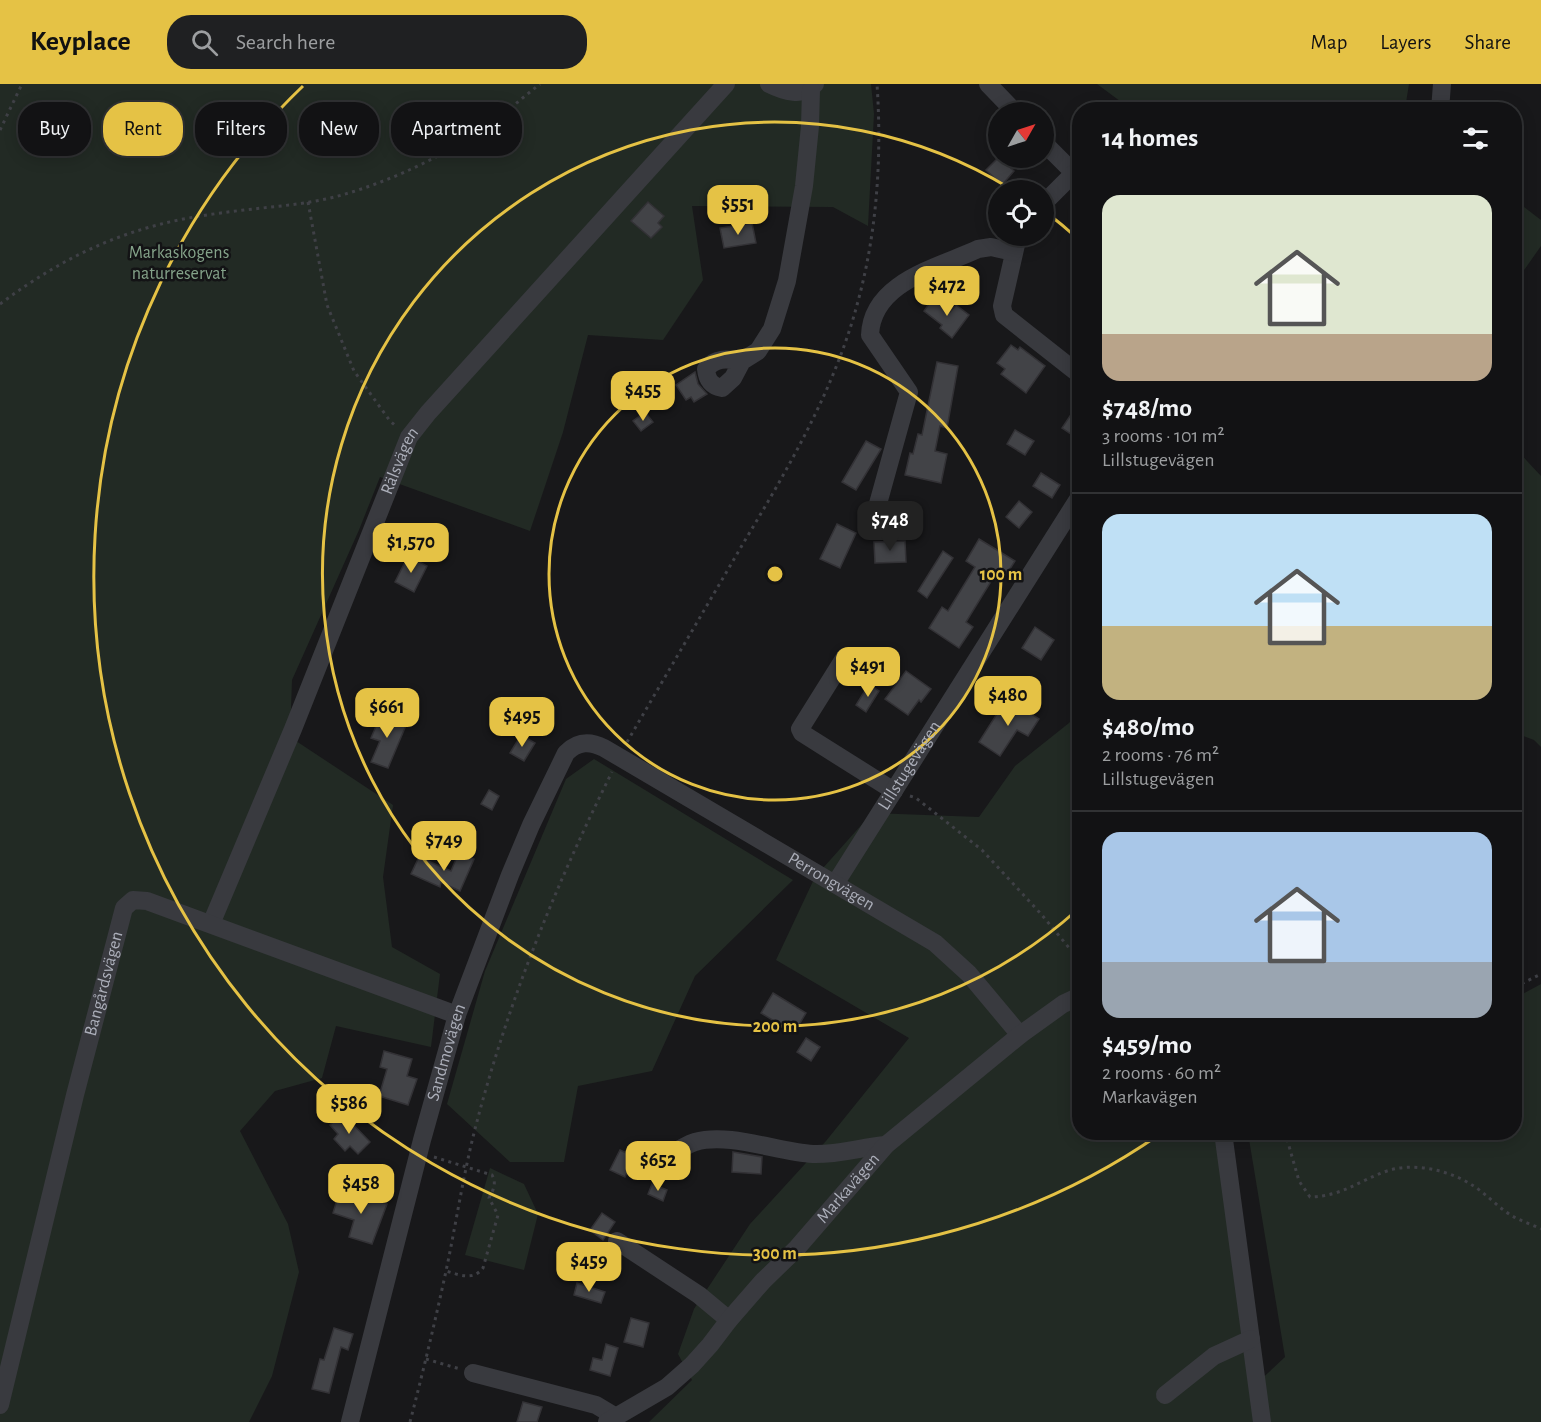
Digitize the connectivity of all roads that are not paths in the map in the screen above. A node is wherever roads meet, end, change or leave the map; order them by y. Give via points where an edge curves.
1 (726, 84) edge
2 (769, 84) edge
3 (987, 84) edge
4 (1442, 84) edge
5 (813, 87) edge
6 (1005, 102) edge
7 (1441, 102) edge
8 (1054, 153) edge
9 (1072, 171) edge
10 (1072, 180) edge
11 (1054, 195) edge
12 (1003, 246) edge
13 (1015, 246) edge
14 (742, 361) dead end
15 (1072, 369) edge
16 (1072, 509) edge
17 (876, 511) dead end
18 (845, 657) dead end
19 (619, 757) joint
20 (894, 791) junction
21 (835, 884) junction
22 (211, 924) junction
23 (1072, 1000) edge
24 (457, 1015) junction
25 (1020, 1035) junction
26 (1224, 1140) edge
27 (886, 1145) junction
28 (674, 1152) dead end
29 (617, 1240) dead end
30 (729, 1320) junction
31 (1251, 1339) junction
32 (473, 1373) road end
33 (1165, 1395) dead end
34 (0, 1405) edge
35 (611, 1419) edge
36 (350, 1422) edge
37 (1262, 1422) edge

1 - 22 street, Rälsvägen via 409,437
2 - 5 street via 798,93
3 - 6 street
4 - 7 street
5 - 14 street via 804,186 787,281 772,329 758,351
8 - 9 street
10 - 11 street
12 - 17 street via 978,249 898,285 882,300 870,324 870,335 909,392
13 - 15 street via 1002,306 1004,315
16 - 20 street, Lillstugevägen
18 - 20 street via 800,729
19 - 21 street, Perrongvägen
19 - 24 street, Sandmovägen via 594,743 573,746 566,753 510,875
20 - 21 street, Lillstugevägen
21 - 25 street, Perrongvägen via 952,957
22 - 24 street, Bangårdsvägen
22 - 34 street, Bangårdsvägen via 147,901 133,900 124,908
23 - 25 street, Markavägen
24 - 36 street, Sandmovägen
25 - 27 street, Markavägen
26 - 31 street
27 - 28 street via 812,1154 709,1140
27 - 30 street, Markavägen
29 - 30 street
30 - 35 street, Markavägen via 710,1346 667,1387
31 - 33 street via 1214,1356
31 - 37 street
32 - 35 street via 596,1405

